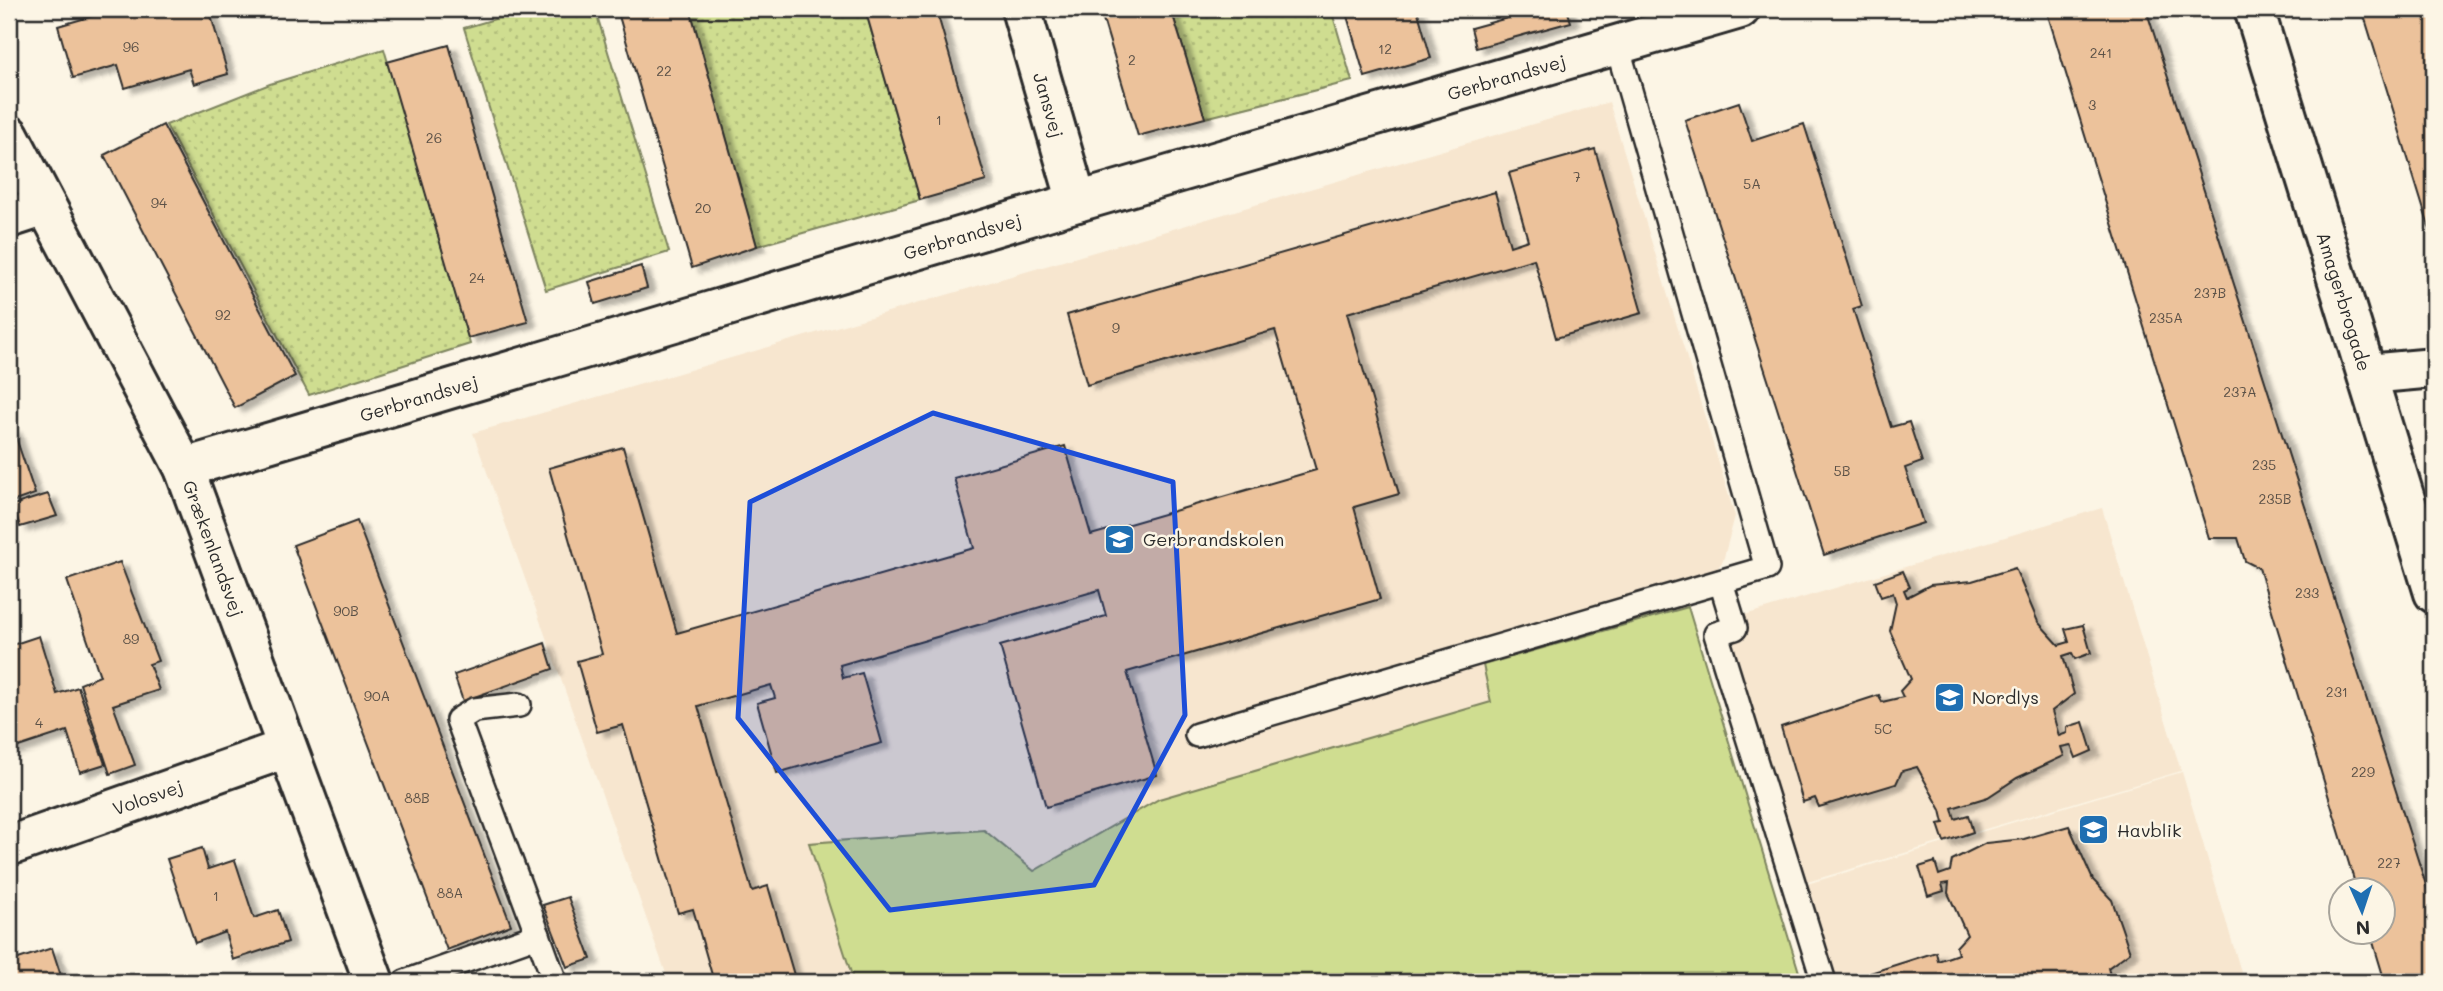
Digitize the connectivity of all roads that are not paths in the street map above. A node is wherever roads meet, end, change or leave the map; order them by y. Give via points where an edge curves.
1 (1021, 9) edge
2 (1740, 9) edge
3 (2255, 9) edge
4 (1617, 45) junction
5 (9, 135) edge
6 (1077, 202) junction
7 (46, 206) junction
8 (9, 218) edge
9 (2434, 368) edge
10 (2368, 374) junction
11 (184, 468) junction
12 (1721, 582) junction
13 (2434, 593) edge
14 (519, 705) dead end
15 (1197, 735) dead end
16 (287, 748) junction
17 (9, 846) edge
18 (538, 935) junction
19 (374, 982) edge
20 (405, 982) edge
21 (555, 982) edge
22 (1824, 982) edge

1 - 6 street, Jansvej
2 - 4 street, Gerbrandsvej
3 - 10 street, Amagerbrogade
4 - 6 street, Gerbrandsvej
4 - 12 lane via 1767,568
5 - 7 street, Grækenlandsvej
6 - 11 street, Gerbrandsvej
7 - 8 street
7 - 11 street, Grækenlandsvej
9 - 10 street
10 - 13 street, Amagerbrogade
11 - 16 street, Grækenlandsvej
12 - 15 lane
12 - 22 lane via 1735,628 1716,634
14 - 18 lane via 474,710 458,720
16 - 17 street, Volosvej
16 - 19 street, Grækenlandsvej
18 - 20 lane
18 - 21 lane

